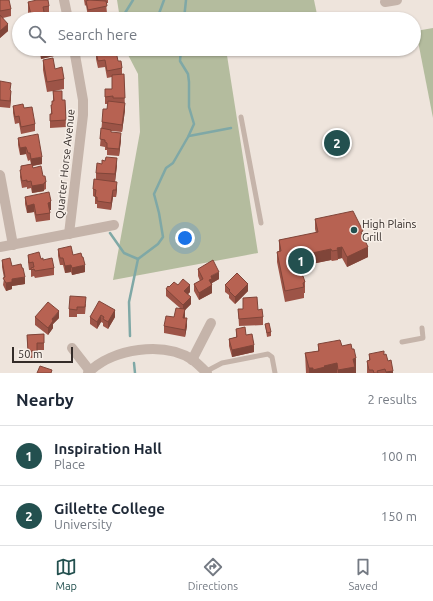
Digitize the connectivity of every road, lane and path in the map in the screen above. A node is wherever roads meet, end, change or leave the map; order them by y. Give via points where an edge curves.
1 (64, 0) edge
2 (397, 0) edge
3 (385, 2) dead end
4 (67, 12) edge
5 (75, 56) edge
6 (240, 117) dead end
7 (0, 175) edge
8 (261, 223) dead end
9 (114, 225) dead end
10 (69, 234) junction
11 (14, 245) junction
12 (0, 247) edge
13 (211, 323) dead end
14 (422, 328) dead end
15 (402, 342) dead end
16 (72, 348) dead end
17 (192, 360) junction
18 (89, 372) edge
19 (206, 372) edge
20 (275, 373) edge

1 - 4 street
2 - 3 street
5 - 10 street, Quarter Horse Avenue via 84,115
6 - 8 lane
7 - 11 street
9 - 10 street
10 - 11 street
11 - 12 street
13 - 17 street
14 - 15 lane via 423,338
16 - 18 street
17 - 18 street via 163,350 142,349 110,358
17 - 19 street
19 - 20 lane via 222,363 268,354 272,357

